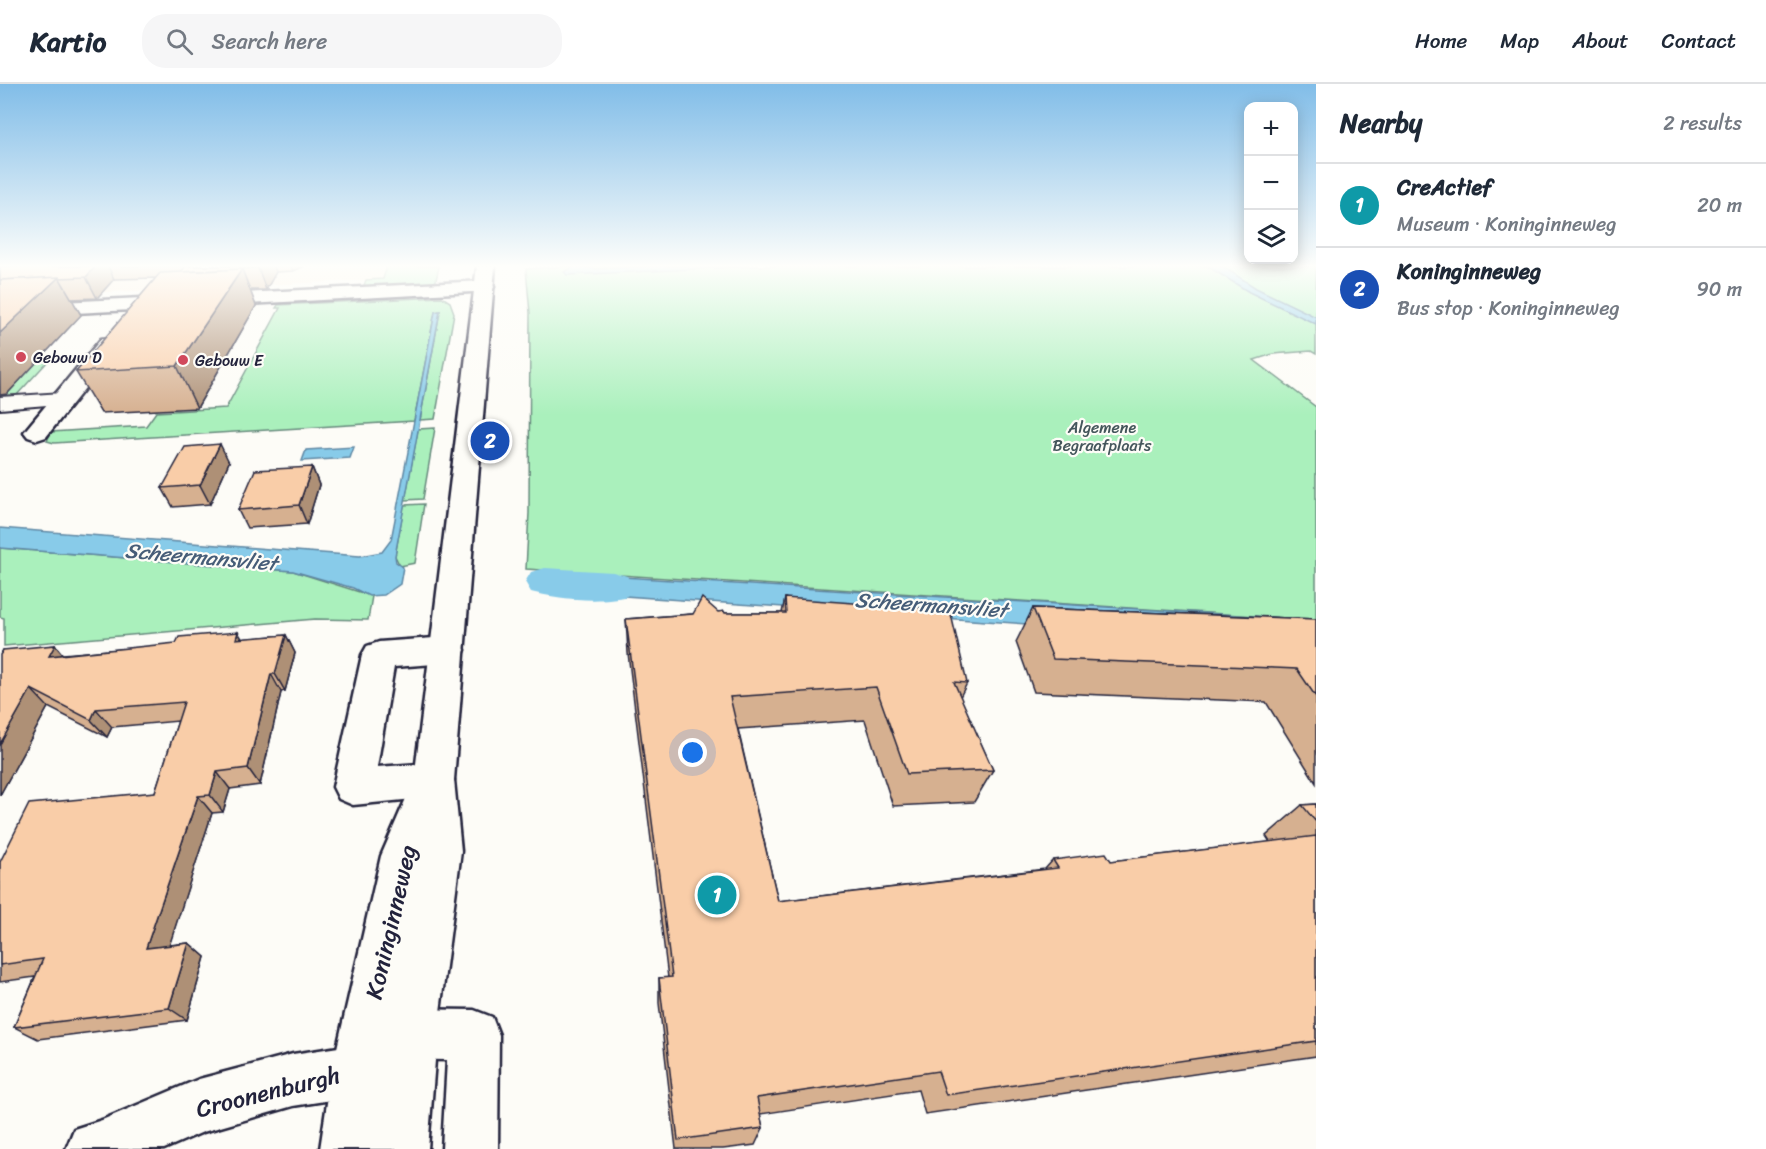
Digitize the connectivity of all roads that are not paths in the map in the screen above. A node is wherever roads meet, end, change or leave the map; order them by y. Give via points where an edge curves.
1 (133, 316) edge
2 (481, 316) edge
3 (63, 399) junction
4 (0, 403) edge
5 (38, 432) dead end
6 (448, 650) junction
7 (434, 780) junction
8 (378, 1046) junction
9 (402, 1128) edge
10 (102, 1149) edge
11 (348, 1149) edge
12 (359, 1149) edge
13 (470, 1149) edge

1 - 3 street
2 - 6 street, Koninginneweg
3 - 4 street
3 - 5 street
6 - 7 street, Koninginneweg
6 - 7 street via 379,655 353,787
7 - 8 street, Koninginneweg via 440,851
8 - 9 street, Croonenburgh
8 - 10 street, Croonenburgh via 293,1080 199,1106
8 - 11 street, Koninginneweg
8 - 13 street via 474,1035
9 - 12 street, Croonenburgh

